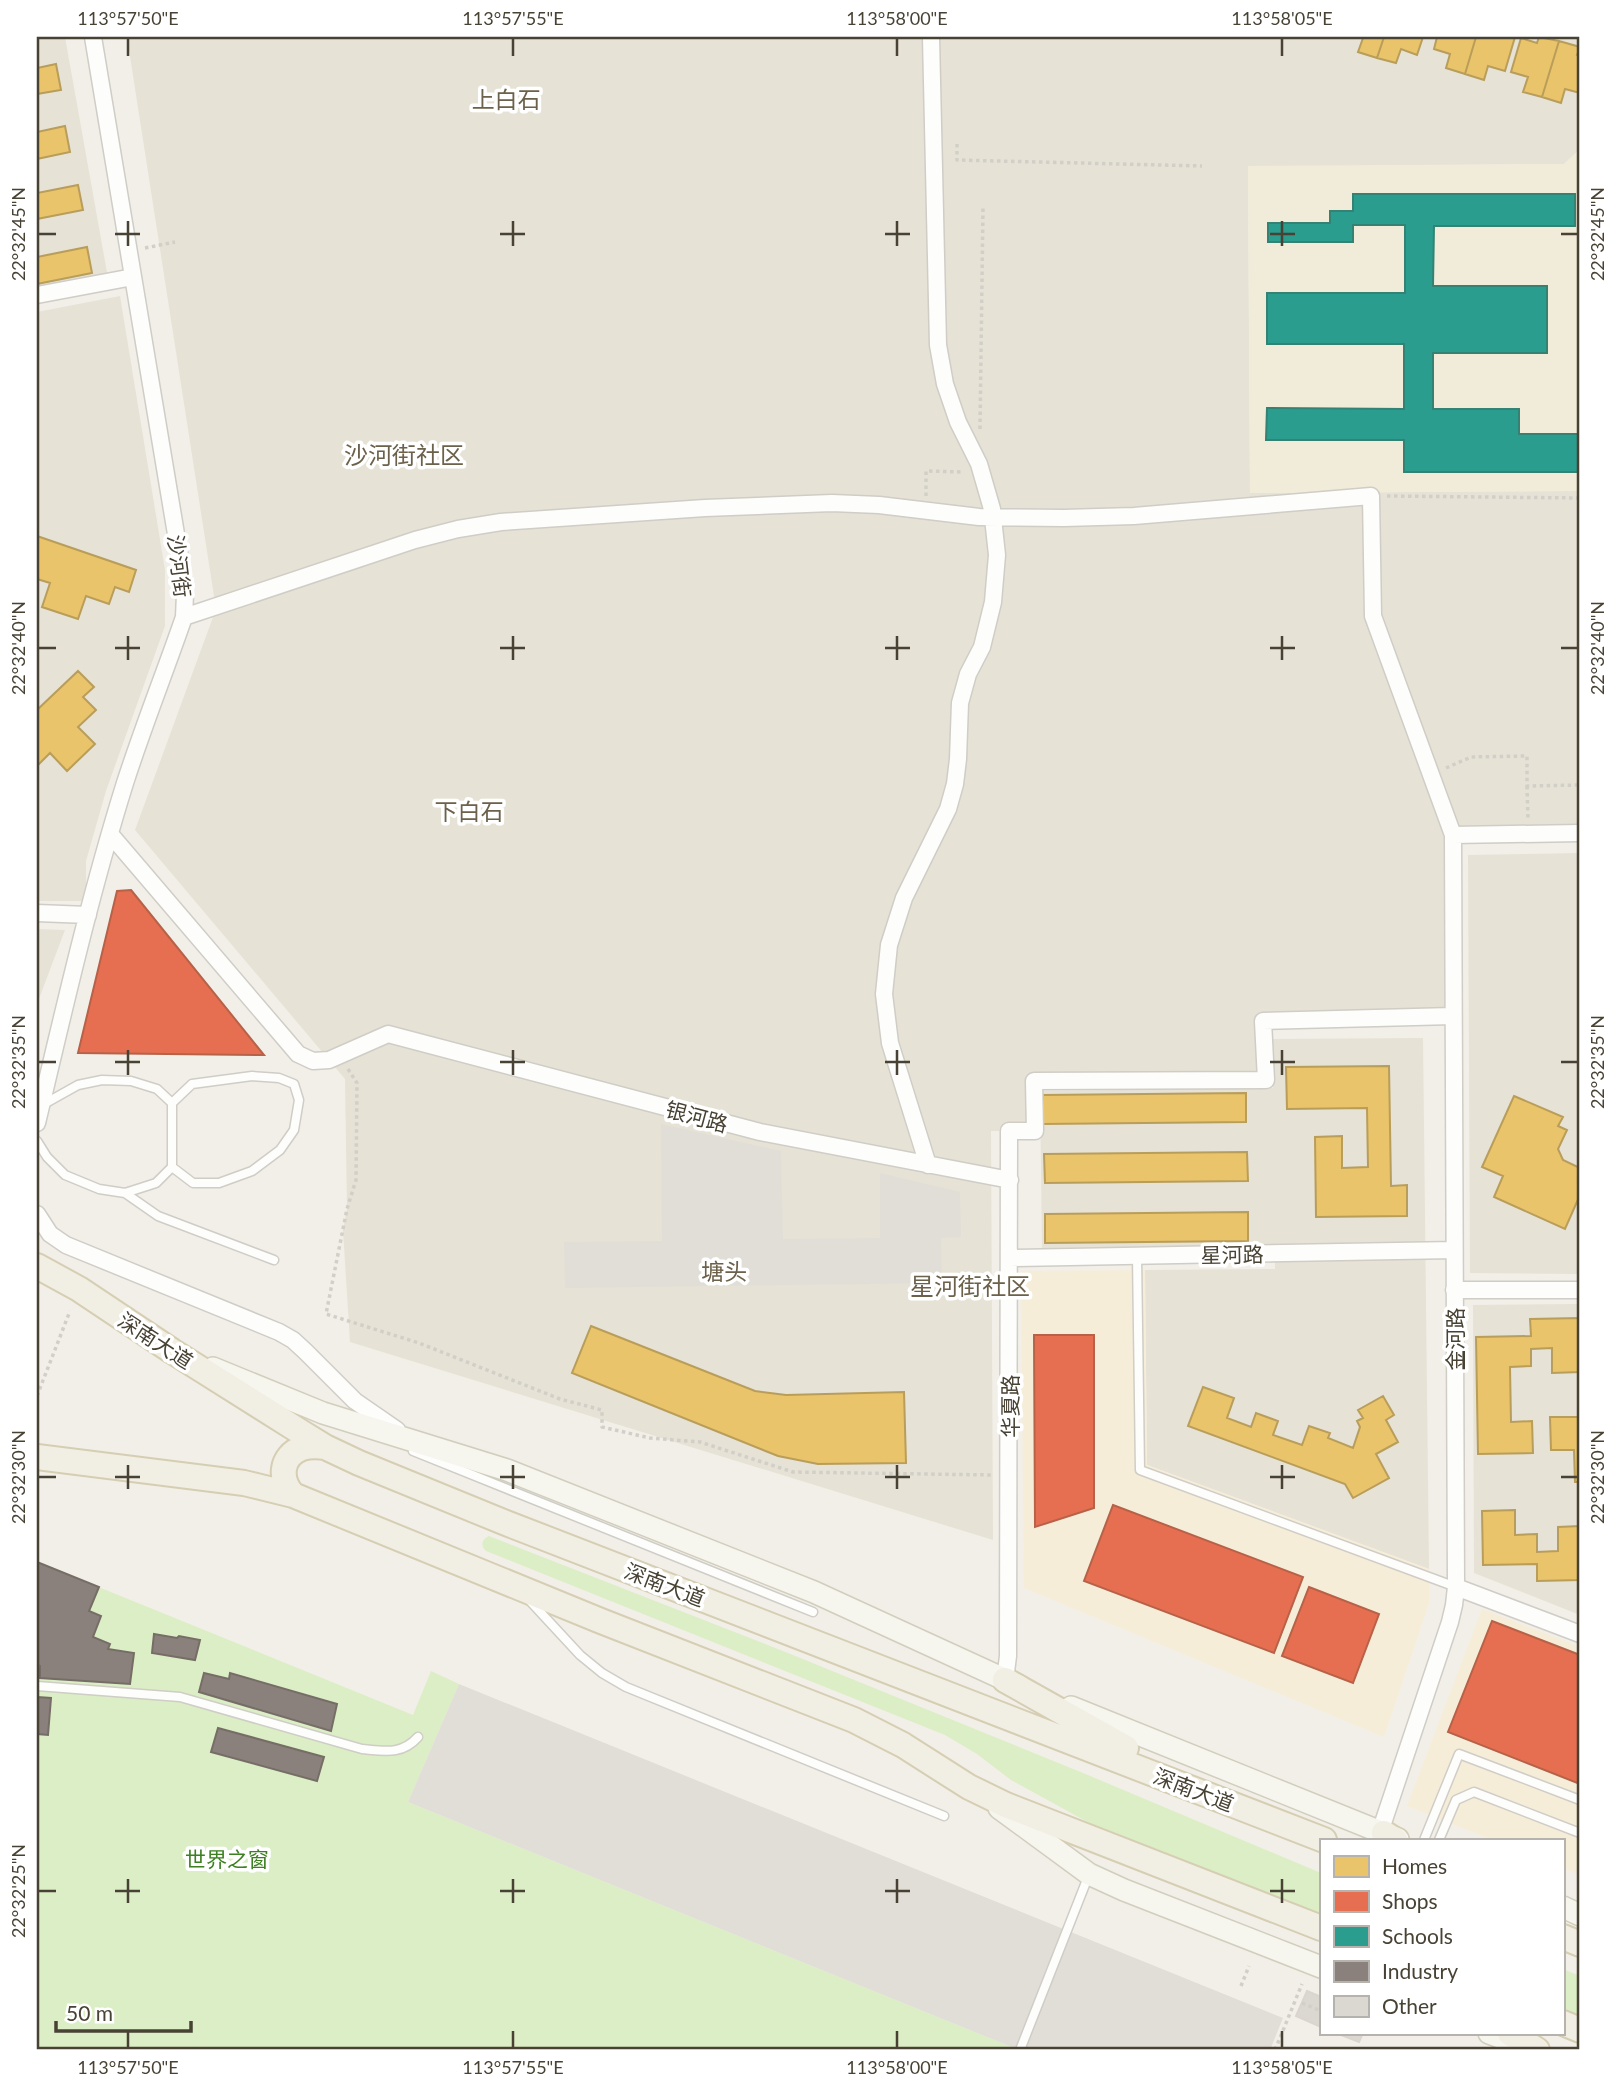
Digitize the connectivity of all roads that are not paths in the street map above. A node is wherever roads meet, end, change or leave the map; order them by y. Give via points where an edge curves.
1 (93, 37) edge
2 (931, 37) edge
3 (133, 277) junction
4 (37, 295) edge
5 (993, 516) junction
6 (184, 617) junction
7 (1580, 833) edge
8 (110, 834) junction
9 (1453, 835) junction
10 (37, 913) edge
11 (88, 915) junction
12 (1454, 1016) junction
13 (172, 1103) junction
14 (41, 1105) junction
15 (37, 1123) edge
16 (37, 1141) edge
17 (928, 1165) junction
18 (172, 1167) junction
19 (1010, 1180) junction
20 (125, 1193) junction
21 (37, 1214) edge
22 (1454, 1250) junction
23 (1137, 1256) junction
24 (1010, 1258) junction
25 (274, 1260) dead end
26 (37, 1266) edge
27 (1454, 1290) junction
28 (1580, 1290) edge
29 (172, 1351) junction
30 (323, 1413) junction
31 (422, 1444) junction
32 (325, 1447) junction
33 (37, 1457) edge
34 (293, 1495) junction
35 (516, 1586) junction
36 (1456, 1587) junction
37 (813, 1612) dead end
38 (1580, 1634) edge
39 (1005, 1680) junction
40 (37, 1686) edge
41 (418, 1737) dead end
42 (969, 1787) junction
43 (1580, 1800) edge
44 (1235, 1805) junction
45 (944, 1816) dead end
46 (1580, 1833) edge
47 (1390, 1836) edge
48 (1321, 1839) edge
49 (1424, 1839) edge
50 (1439, 1839) edge
51 (1089, 1874) junction
52 (1320, 1928) edge
53 (1320, 1967) edge
54 (1494, 2035) edge
55 (1513, 2035) edge
56 (1020, 2050) edge
57 (1535, 2050) edge

1 - 3 street, 沙河街
2 - 5 street via 938,345 945,384 979,464
3 - 4 street
3 - 6 street, 沙河街 via 179,552
5 - 6 street via 843,503 784,503 501,522 415,540
5 - 9 street, 金河路 via 1134,516 1371,496 1373,616
5 - 17 street via 997,555 993,602 982,647 960,703 955,784 948,809 904,898 889,945 885,982 890,1043
6 - 8 street, 沙河街
7 - 9 street
8 - 11 street, 沙河街
8 - 17 street, 银河路 via 298,1054 313,1061 329,1060 388,1034 760,1132
9 - 12 street, 金河路
10 - 11 street
11 - 14 street, 沙河街
12 - 19 street, 华夏路 via 1263,1021 1266,1080 1034,1081 1035,1131 1009,1132
12 - 22 street, 金河路
13 - 14 lane via 157,1088 102,1080 78,1085
13 - 18 lane
13 - 18 lane via 192,1084 252,1076 294,1084 299,1100 294,1130 280,1150 252,1171 219,1183 193,1183
14 - 15 street, 沙河街
16 - 20 lane via 65,1175 99,1189
17 - 19 street, 银河路
18 - 20 lane via 156,1183
19 - 24 street, 华夏路
20 - 25 lane via 158,1216
21 - 31 street via 50,1234 66,1245 293,1340 355,1401
22 - 23 street, 星河路
22 - 27 street, 金河路
23 - 24 street, 星河路
23 - 36 lane via 1140,1470
24 - 39 street, 华夏路
26 - 29 main road, 深南大道
27 - 28 street
27 - 36 street, 金河路
29 - 30 main road
29 - 32 main road, 深南大道
30 - 31 main road
30 - 37 lane
31 - 39 main road via 507,1470 814,1592
32 - 34 main road via 303,1448 289,1457 283,1472
32 - 44 main road, 深南大道 via 506,1523
33 - 34 main road via 233,1482
34 - 35 main road
35 - 42 main road via 854,1720
35 - 45 lane via 580,1655 626,1687
36 - 38 street
36 - 47 street, 金河路
39 - 44 main road
39 - 47 main road
40 - 41 lane via 180,1696 362,1749 399,1750
42 - 51 main road
42 - 52 main road
43 - 49 lane via 1459,1754
44 - 48 main road, 深南大道
46 - 50 lane via 1474,1792 1456,1800
51 - 53 main road
51 - 56 lane
54 - 57 main road
55 - 57 main road

